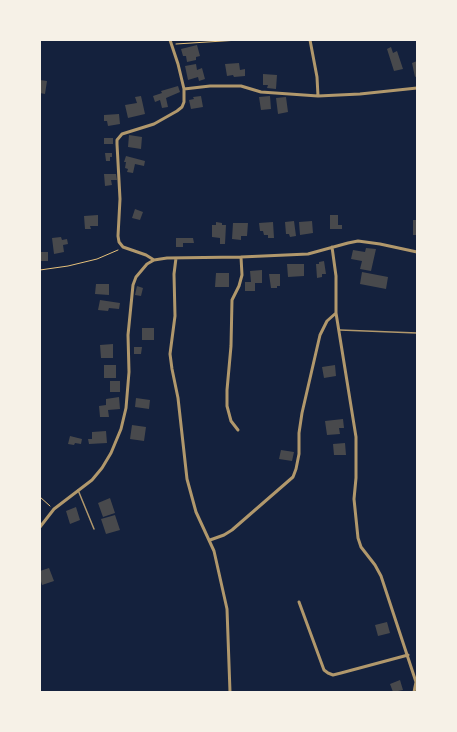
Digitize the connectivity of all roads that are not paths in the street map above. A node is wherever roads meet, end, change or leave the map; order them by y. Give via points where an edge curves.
1 (170, 40) edge
2 (310, 40) edge
3 (417, 88) edge
4 (184, 89) junction
5 (318, 96) junction
6 (332, 247) junction
7 (417, 252) edge
8 (241, 257) junction
9 (176, 258) junction
10 (154, 260) junction
11 (336, 313) junction
12 (338, 330) junction
13 (417, 333) edge
14 (238, 430) dead end
15 (78, 490) junction
16 (40, 527) edge
17 (94, 529) dead end
18 (210, 540) junction
19 (299, 602) dead end
20 (408, 655) junction
21 (417, 682) edge
22 (230, 692) edge
23 (414, 692) edge

1 - 4 street
2 - 5 street
3 - 5 street
4 - 5 street via 241,86 261,92
4 - 10 street via 182,107 154,124 122,134 116,144 120,199 119,242
6 - 7 street via 367,242
6 - 8 street via 308,254
6 - 11 street via 336,276
8 - 9 street
8 - 14 street via 242,275 232,300 227,390 231,422
9 - 10 street
9 - 18 street via 170,354 187,479 196,512
10 - 15 street via 141,270 133,285 128,335 128,390 121,429 102,468 92,480
11 - 12 street
11 - 18 street via 327,321 320,335 302,413 299,454 293,477 232,530
12 - 13 lane
12 - 20 street via 356,437 354,499 358,538 361,547 381,576
15 - 16 street via 54,509
15 - 17 lane
18 - 22 street via 227,609
19 - 20 street via 324,670 328,673 333,675
20 - 21 street
21 - 23 street

